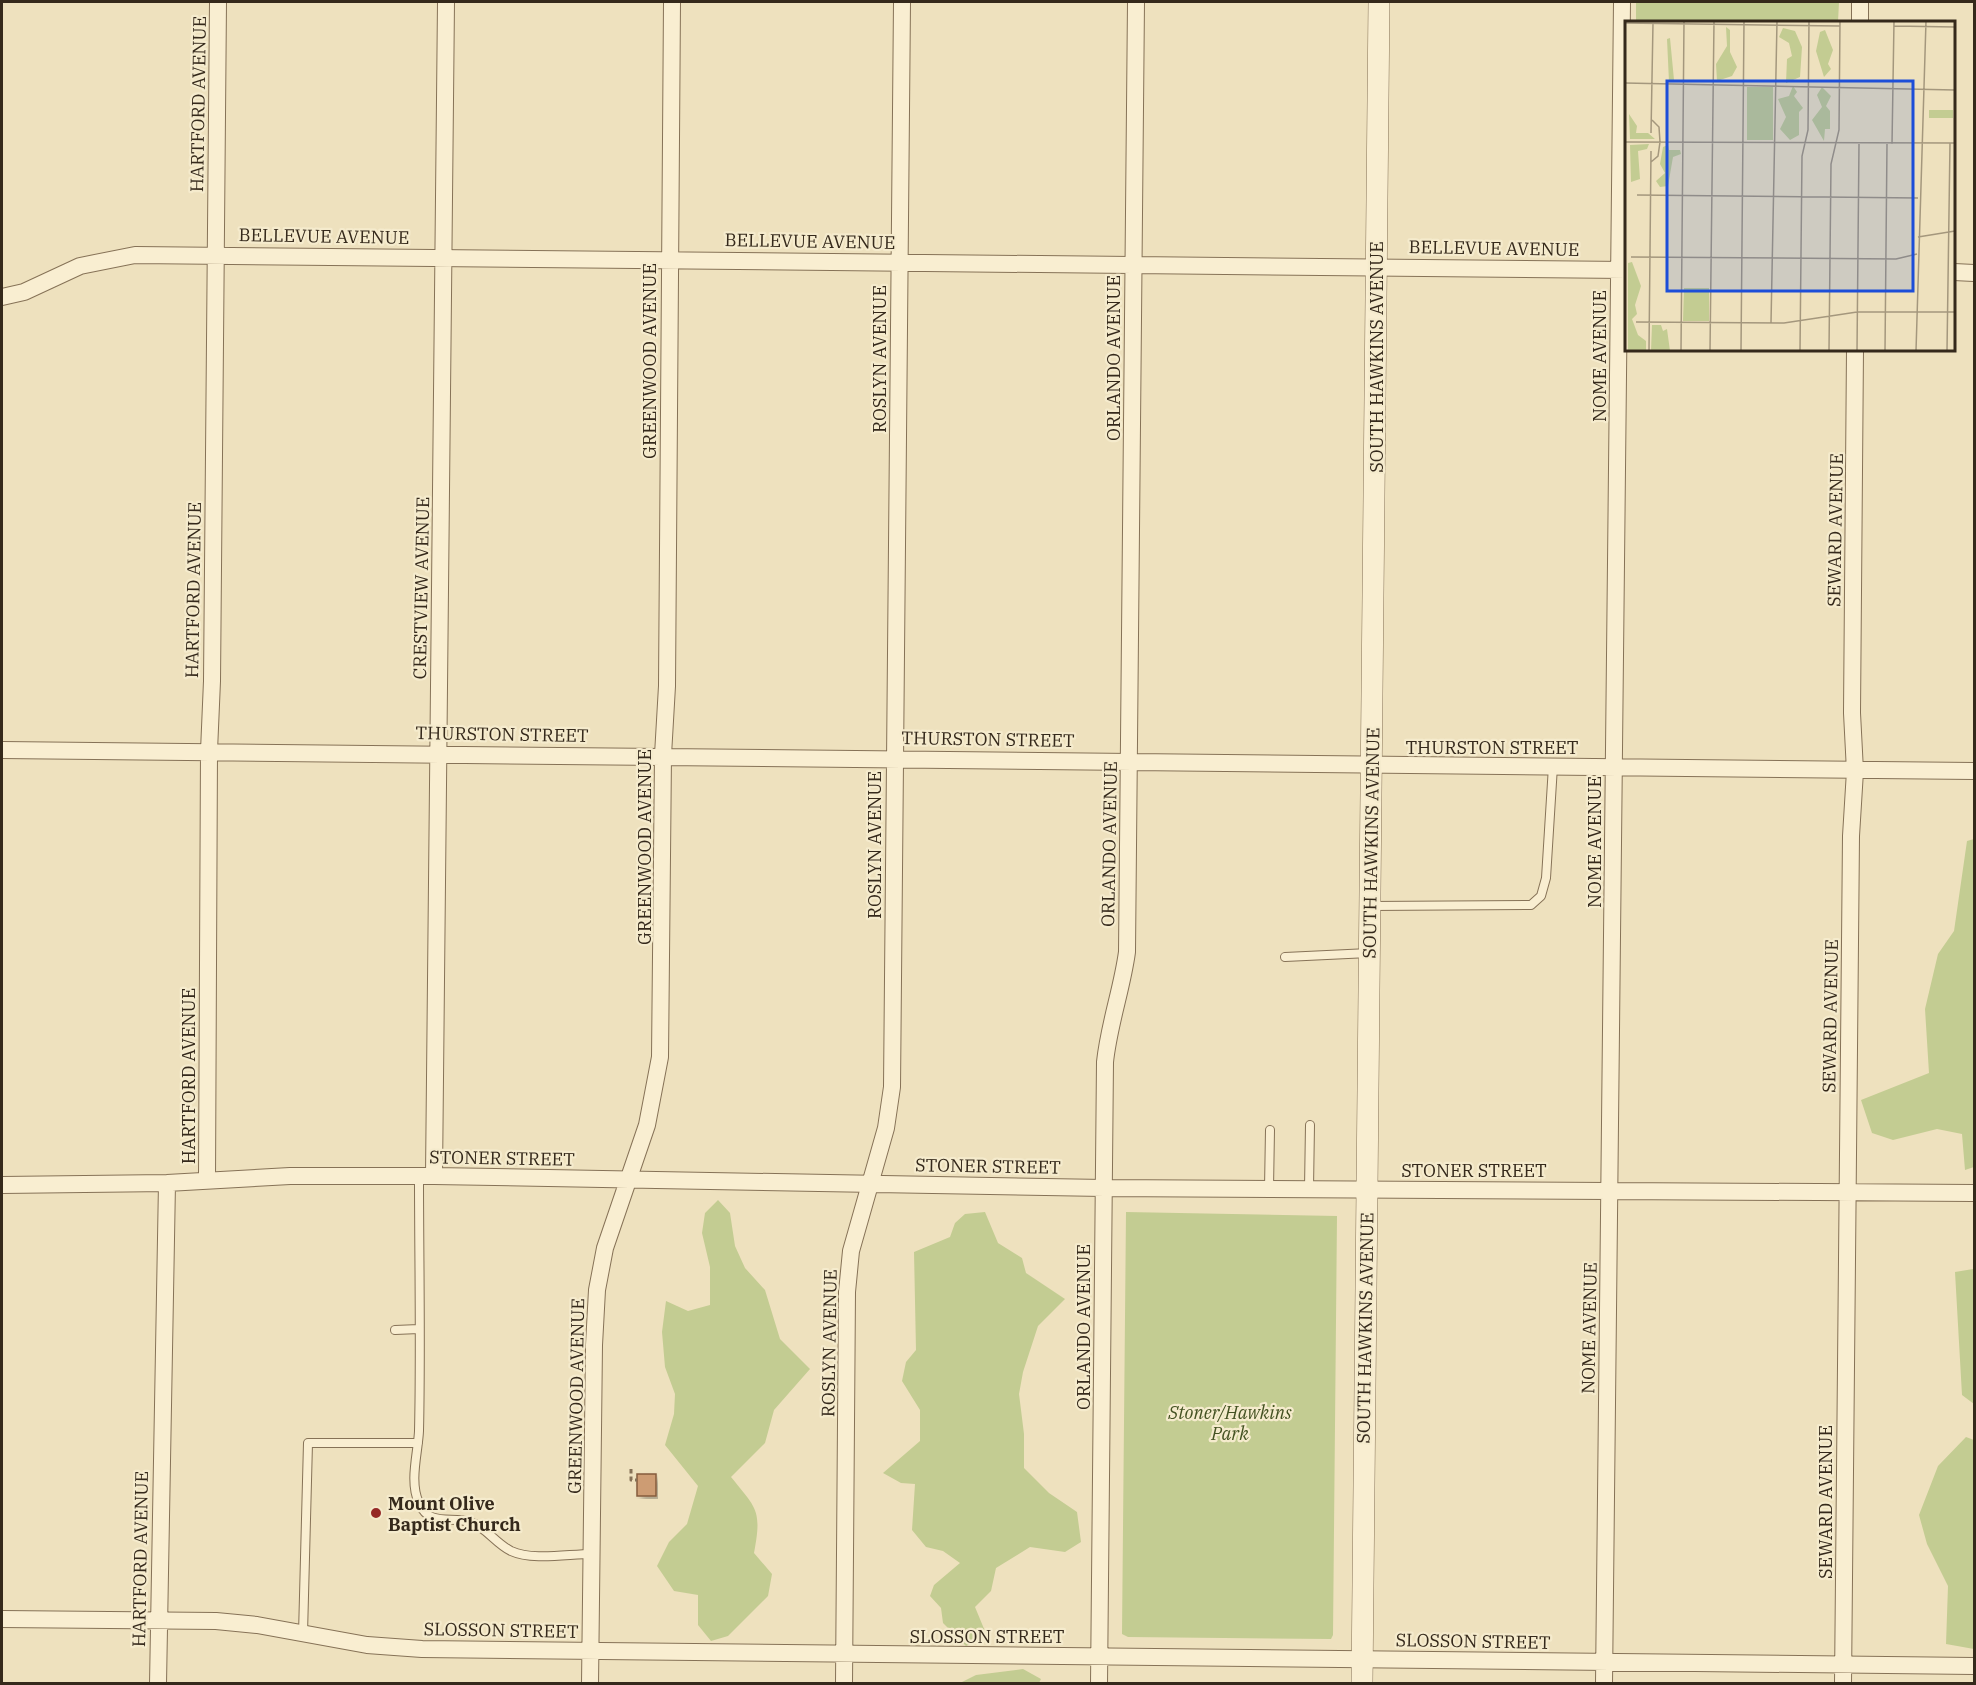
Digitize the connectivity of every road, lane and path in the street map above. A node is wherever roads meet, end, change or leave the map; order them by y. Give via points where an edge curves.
1 (218, 2) edge
2 (446, 2) edge
3 (672, 2) edge
4 (902, 2) edge
5 (1136, 2) edge
6 (1378, 2) edge
7 (1622, 2) edge
8 (1860, 2) edge
9 (1860, 21) edge
10 (216, 254) junction
11 (445, 257) junction
12 (669, 258) junction
13 (899, 261) junction
14 (1133, 263) junction
15 (1376, 267) junction
16 (1623, 270) edge
17 (1955, 272) edge
18 (1974, 273) edge
19 (2, 297) edge
20 (1855, 351) edge
21 (2, 750) edge
22 (209, 751) junction
23 (439, 752) junction
24 (663, 755) junction
25 (894, 757) junction
26 (1129, 761) junction
27 (1372, 765) junction
28 (1553, 766) junction
29 (1614, 767) junction
30 (1855, 771) junction
31 (1974, 771) edge
32 (1370, 906) junction
33 (1370, 953) junction
34 (1285, 957) dead end
35 (1310, 1125) dead end
36 (1270, 1130) dead end
37 (427, 1176) junction
38 (207, 1179) junction
39 (627, 1181) junction
40 (167, 1183) junction
41 (870, 1184) junction
42 (2, 1185) edge
43 (1104, 1188) junction
44 (1269, 1188) junction
45 (1309, 1188) junction
46 (1366, 1188) junction
47 (1609, 1190) junction
48 (1847, 1191) junction
49 (1974, 1193) edge
50 (419, 1329) junction
51 (395, 1330) dead end
52 (418, 1443) junction
53 (631, 1469) dead end
54 (637, 1480) dead end
55 (592, 1554) junction
56 (2, 1619) edge
57 (159, 1620) junction
58 (303, 1634) junction
59 (591, 1651) junction
60 (845, 1655) junction
61 (1100, 1657) junction
62 (1362, 1659) junction
63 (1604, 1663) junction
64 (1843, 1665) junction
65 (1974, 1666) edge
66 (158, 1683) edge
67 (590, 1683) edge
68 (844, 1683) edge
69 (1099, 1683) edge
70 (1362, 1683) edge
71 (1604, 1683) edge
72 (1843, 1683) edge

1 - 10 street, HARTFORD AVENUE
2 - 11 street, CRESTVIEW AVENUE
3 - 12 street, GREENWOOD AVENUE
4 - 13 street, ROSLYN AVENUE
5 - 14 street, ORLANDO AVENUE
6 - 15 street, SOUTH HAWKINS AVENUE
7 - 16 street, NOME AVENUE
8 - 9 street
10 - 11 street, BELLEVUE AVENUE
10 - 19 street, BELLEVUE AVENUE via 107,258
10 - 22 street, HARTFORD AVENUE
11 - 12 street, BELLEVUE AVENUE
11 - 23 street, CRESTVIEW AVENUE
12 - 13 street, BELLEVUE AVENUE
12 - 24 street, GREENWOOD AVENUE via 667,686
13 - 14 street, BELLEVUE AVENUE
13 - 25 street, ROSLYN AVENUE
14 - 15 street, BELLEVUE AVENUE
14 - 26 street, ORLANDO AVENUE
15 - 16 street, BELLEVUE AVENUE
15 - 27 street, SOUTH HAWKINS AVENUE
16 - 29 street, NOME AVENUE
17 - 18 street
20 - 30 street, SEWARD AVENUE
21 - 22 street, THURSTON STREET
22 - 23 street, THURSTON STREET
22 - 38 street, HARTFORD AVENUE
23 - 24 street, THURSTON STREET
23 - 37 street, CRESTVIEW AVENUE
24 - 25 street, THURSTON STREET
24 - 39 street, GREENWOOD AVENUE via 660,1057 647,1125
25 - 26 street, THURSTON STREET
25 - 41 street, ROSLYN AVENUE via 892,1087 886,1128
26 - 27 street, THURSTON STREET
26 - 43 street, ORLANDO AVENUE via 1127,952 1105,1062
27 - 28 street, THURSTON STREET
27 - 32 street, SOUTH HAWKINS AVENUE
28 - 29 street, THURSTON STREET
28 - 32 lane via 1546,878 1541,896 1531,905
29 - 30 street, THURSTON STREET
29 - 47 street, NOME AVENUE
30 - 31 street, THURSTON STREET
30 - 48 street, SEWARD AVENUE
32 - 33 street, SOUTH HAWKINS AVENUE
33 - 34 lane
33 - 46 street, SOUTH HAWKINS AVENUE
35 - 45 lane
36 - 44 lane
37 - 38 street, STONER STREET
37 - 39 street, STONER STREET
37 - 50 lane
38 - 40 street, STONER STREET
39 - 41 street, STONER STREET
39 - 55 street, GREENWOOD AVENUE via 605,1248 597,1290
40 - 42 street, STONER STREET
40 - 57 street, HARTFORD AVENUE
41 - 43 street, STONER STREET
41 - 60 street, ROSLYN AVENUE via 851,1251 848,1292
43 - 44 street, STONER STREET
43 - 61 street, ORLANDO AVENUE
44 - 45 street, STONER STREET
45 - 46 street, STONER STREET
46 - 47 street, STONER STREET
46 - 62 street, SOUTH HAWKINS AVENUE
47 - 48 street, STONER STREET
47 - 63 street, NOME AVENUE
48 - 49 street, STONER STREET
48 - 64 street, SEWARD AVENUE
50 - 51 lane
50 - 52 lane
52 - 55 lane via 415,1479 418,1502 426,1514 438,1520 476,1524 512,1551 529,1555
52 - 58 lane via 308,1443
53 - 54 path via 631,1480
55 - 59 street, GREENWOOD AVENUE
56 - 57 street, SLOSSON STREET
57 - 58 street, SLOSSON STREET via 257,1625
57 - 66 street, HARTFORD AVENUE
58 - 59 street, SLOSSON STREET via 422,1649
59 - 60 street, SLOSSON STREET
59 - 67 street, GREENWOOD AVENUE
60 - 61 street, SLOSSON STREET
60 - 68 street, ROSLYN AVENUE
61 - 62 street, SLOSSON STREET
61 - 69 street, ORLANDO AVENUE
62 - 63 street, SLOSSON STREET
62 - 70 street, SOUTH HAWKINS AVENUE
63 - 64 street, SLOSSON STREET
63 - 71 street, NOME AVENUE
64 - 65 street, SLOSSON STREET
64 - 72 street, SEWARD AVENUE

